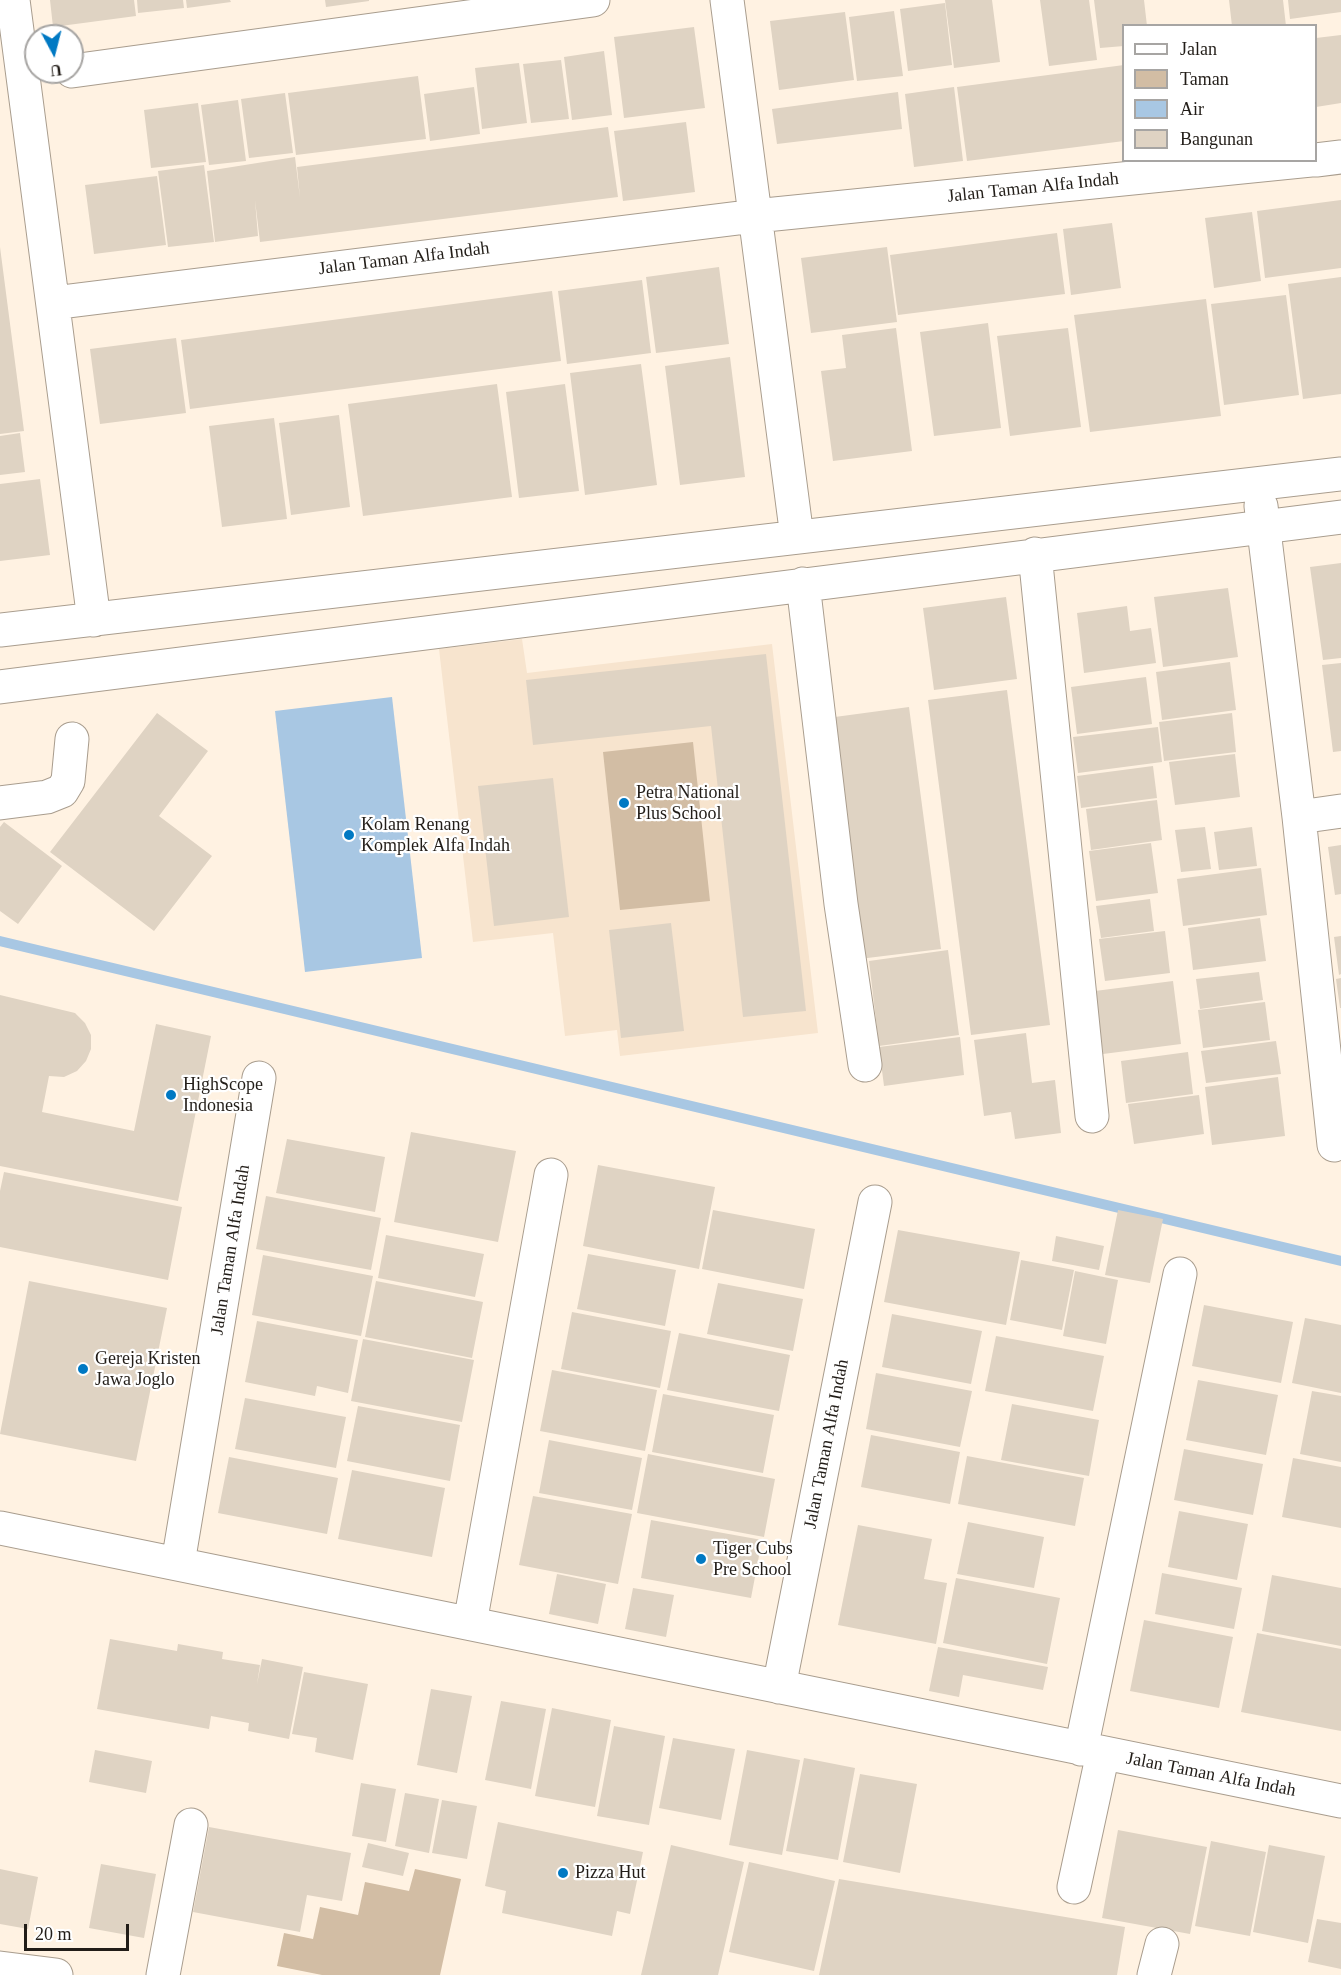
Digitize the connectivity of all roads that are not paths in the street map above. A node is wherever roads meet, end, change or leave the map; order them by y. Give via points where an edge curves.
1 (13, 0) edge
2 (593, 0) edge
3 (727, 0) edge
4 (84, 69) edge
5 (22, 76) joint
6 (1341, 158) edge
7 (1317, 160) edge
8 (1291, 162) edge
9 (755, 216) junction
10 (53, 303) junction
11 (1341, 474) edge
12 (1258, 484) junction
13 (1341, 517) edge
14 (1264, 527) junction
15 (797, 537) junction
16 (1035, 554) junction
17 (803, 584) junction
18 (94, 620) junction
19 (0, 630) edge
20 (0, 687) edge
21 (72, 739) dead end
22 (0, 802) edge
23 (1341, 812) edge
24 (1299, 817) junction
25 (865, 1065) dead end
26 (259, 1078) dead end
27 (1092, 1116) dead end
28 (1334, 1145) dead end
29 (551, 1175) dead end
30 (875, 1202) dead end
31 (1180, 1274) dead end
32 (0, 1528) edge
33 (178, 1563) junction
34 (470, 1623) junction
35 (779, 1687) junction
36 (1092, 1751) junction
37 (1341, 1801) edge
38 (191, 1825) dead end
39 (1074, 1887) dead end
40 (0, 1968) edge
41 (56, 1975) edge
42 (163, 1975) edge

1 - 5 street
2 - 4 street
3 - 9 street
5 - 10 street
6 - 7 street
8 - 9 street, Jalan Taman Alfa Indah
9 - 10 street, Jalan Taman Alfa Indah
9 - 15 street
10 - 18 street
11 - 12 street
12 - 14 street
12 - 15 street
13 - 14 street
14 - 16 street
14 - 24 street
15 - 18 street
16 - 17 street
16 - 27 street
17 - 20 street
17 - 25 street via 841,904
18 - 19 street
21 - 22 street via 68,781 62,791
23 - 24 street
24 - 28 street
26 - 33 street, Jalan Taman Alfa Indah
29 - 34 street
30 - 35 street, Jalan Taman Alfa Indah
31 - 36 street
32 - 33 street, Jalan Taman Alfa Indah
33 - 34 street, Jalan Taman Alfa Indah
34 - 35 street, Jalan Taman Alfa Indah
35 - 36 street, Jalan Taman Alfa Indah
36 - 37 street, Jalan Taman Alfa Indah
36 - 39 street
38 - 42 street
40 - 41 street

